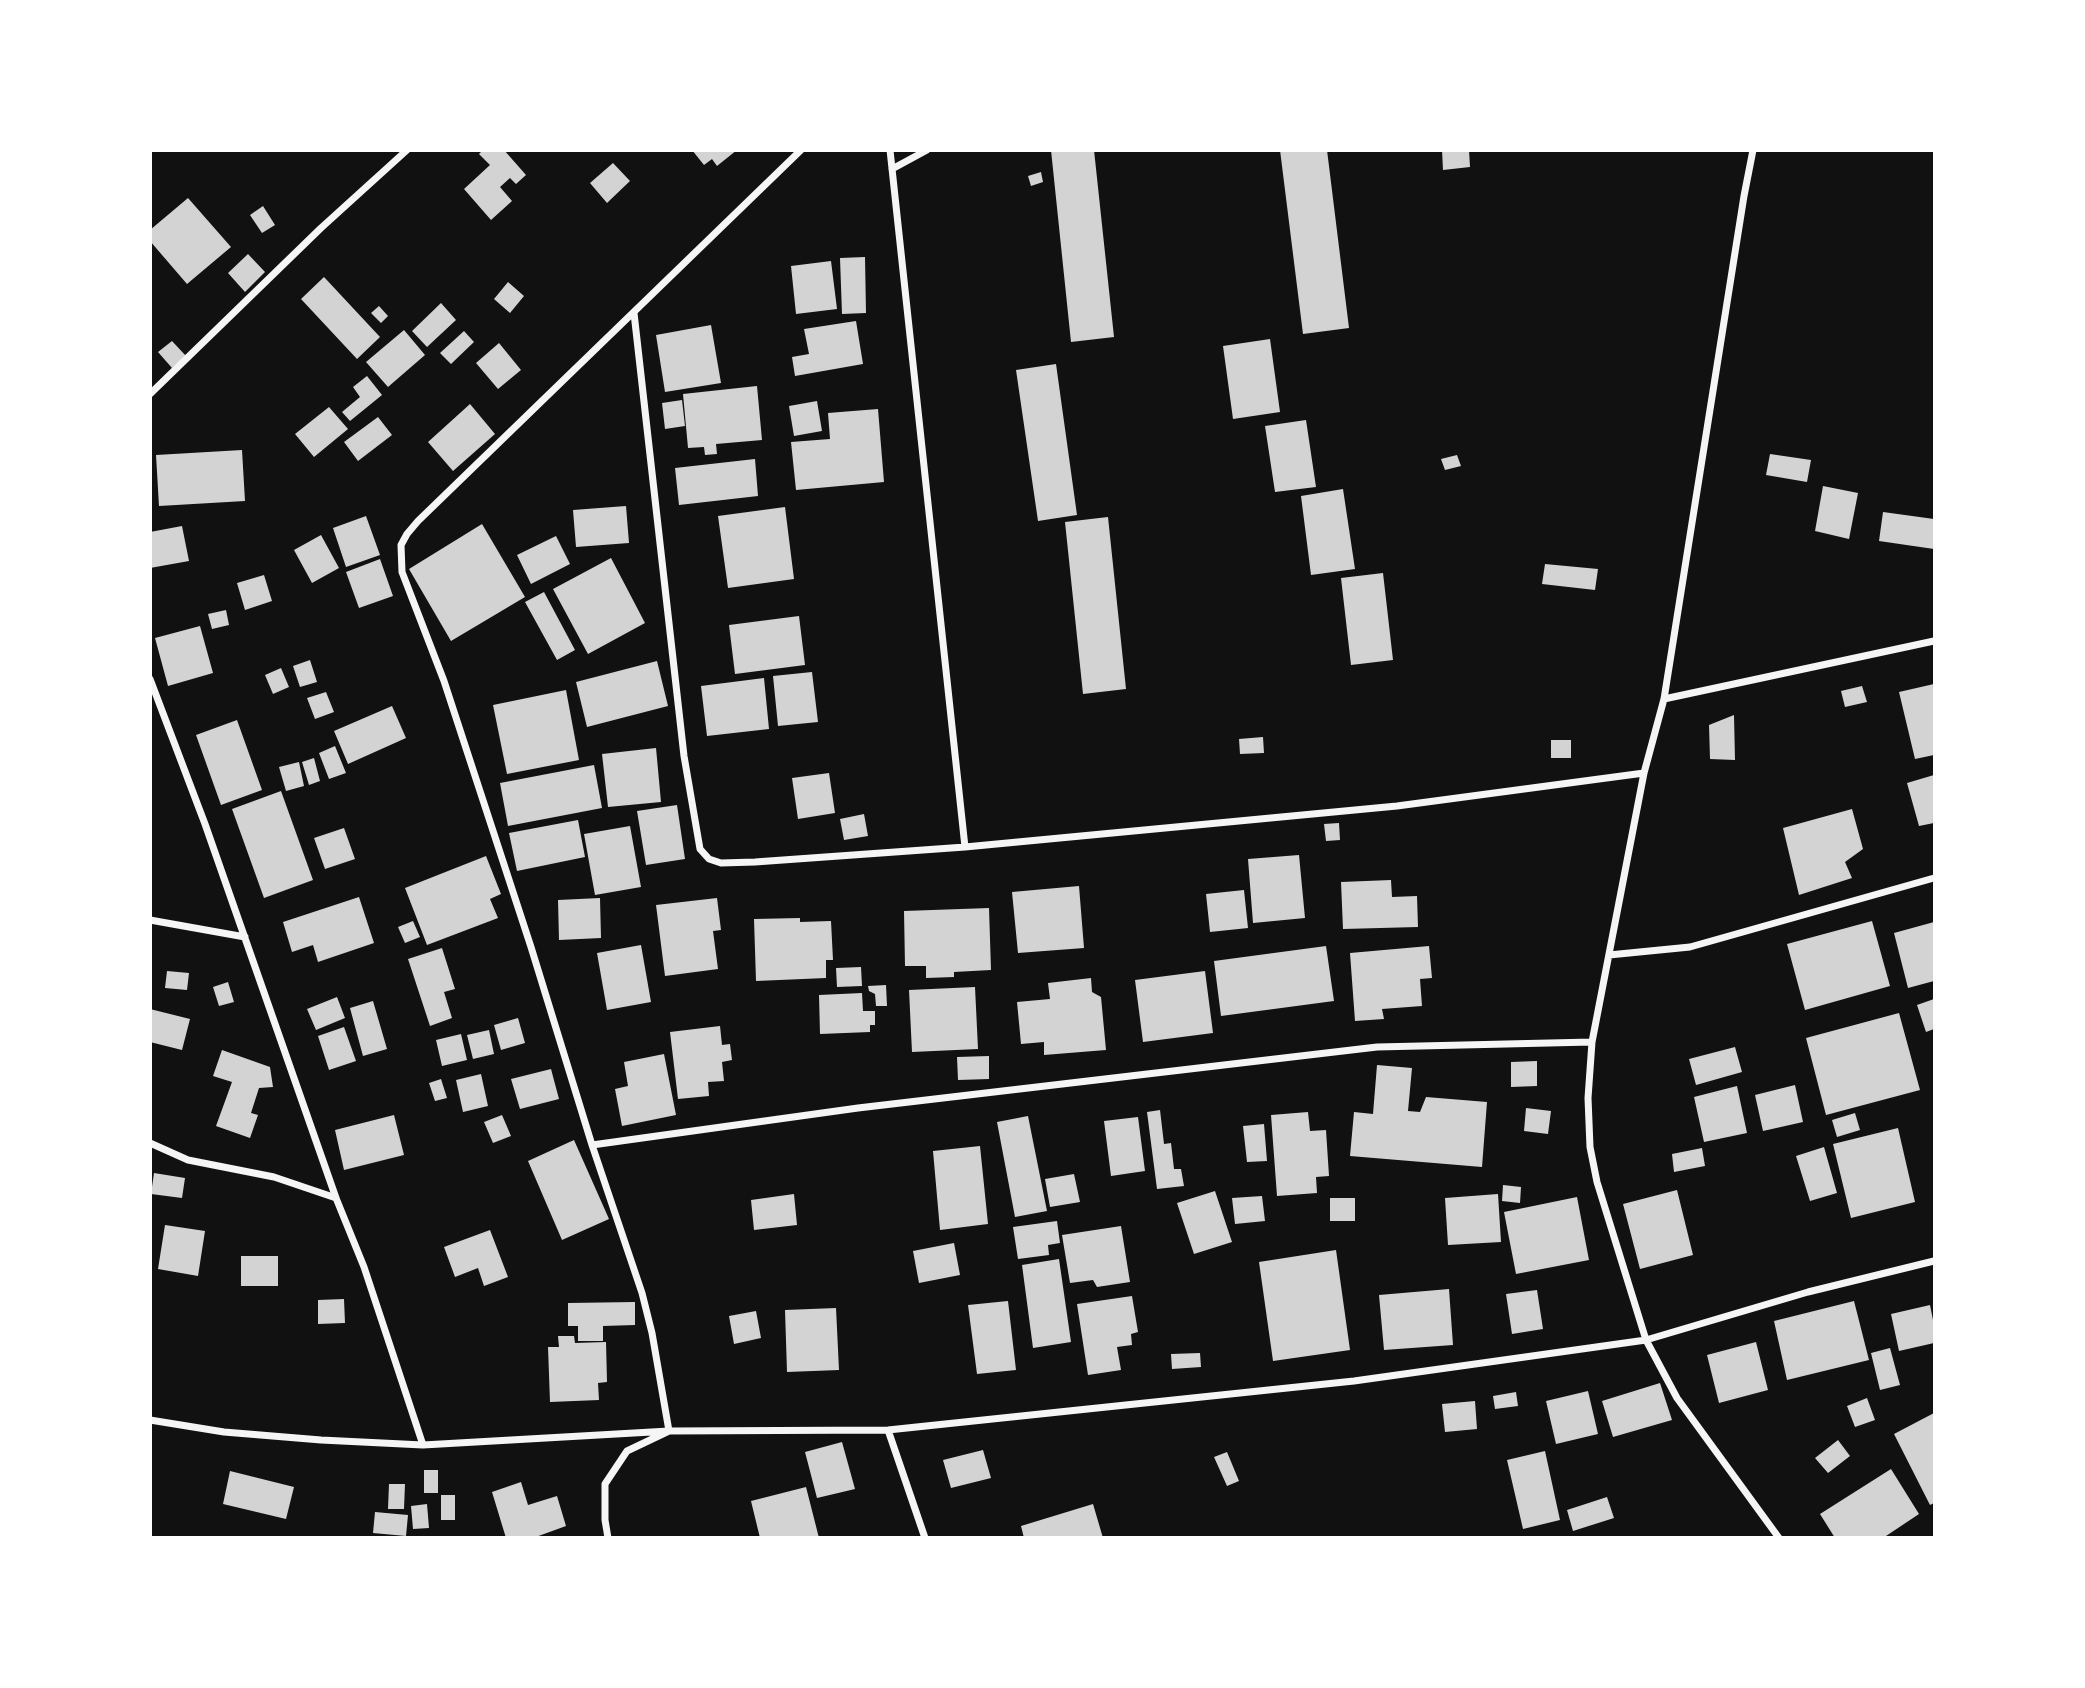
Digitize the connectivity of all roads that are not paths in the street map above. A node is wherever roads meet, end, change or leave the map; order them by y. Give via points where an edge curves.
1 (407, 150) edge
2 (801, 150) edge
3 (890, 150) edge
4 (927, 150) edge
5 (1753, 150) edge
6 (892, 169) junction
7 (634, 313) junction
8 (150, 394) edge
9 (1934, 641) edge
10 (150, 679) edge
11 (1664, 699) junction
12 (1644, 774) junction
13 (965, 847) junction
14 (1934, 878) edge
15 (150, 920) edge
16 (245, 937) junction
17 (1609, 955) junction
18 (1592, 1042) junction
19 (150, 1143) edge
20 (592, 1145) junction
21 (336, 1198) junction
22 (1934, 1261) edge
23 (1646, 1340) junction
24 (150, 1420) edge
25 (888, 1430) junction
26 (668, 1431) junction
27 (423, 1445) junction
28 (608, 1538) edge
29 (925, 1538) edge
30 (1779, 1538) edge

1 - 8 street
2 - 7 street
3 - 6 street
4 - 6 street
5 - 11 street
6 - 13 street
7 - 13 street via 684,756 700,849 721,863
7 - 20 street via 418,521 401,545 400,555
9 - 11 street
10 - 16 street
11 - 12 street
12 - 13 street via 1397,806
12 - 17 street
14 - 17 street via 1690,947
15 - 16 street
16 - 21 street
17 - 18 street
18 - 20 street via 1377,1047 858,1108
18 - 23 street via 1590,1147
19 - 21 street via 188,1160 274,1177
20 - 26 street via 642,1293
21 - 27 street via 364,1266
22 - 23 street
23 - 25 street via 1354,1381
23 - 30 street via 1677,1398
24 - 27 street via 248,1434
25 - 26 street
25 - 29 street
26 - 27 street
26 - 28 street via 627,1451 605,1484

